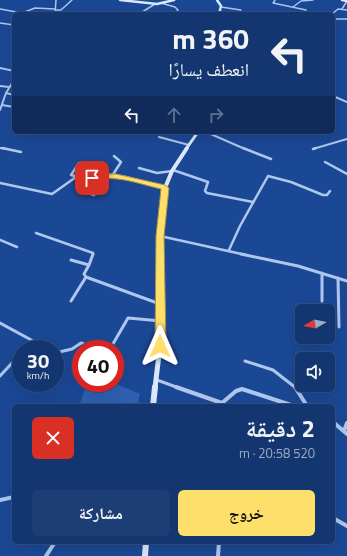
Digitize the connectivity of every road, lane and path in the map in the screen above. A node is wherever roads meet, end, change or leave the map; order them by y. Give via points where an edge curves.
1 (56, 0) edge
2 (72, 0) edge
3 (120, 0) edge
4 (125, 0) edge
5 (174, 0) edge
6 (217, 0) edge
7 (276, 0) edge
8 (313, 0) edge
9 (342, 0) edge
10 (136, 1) edge
11 (347, 1) edge
12 (161, 3) junction
13 (155, 4) junction
14 (221, 7) junction
15 (293, 7) junction
16 (0, 9) edge
17 (342, 9) junction
18 (55, 10) junction
19 (241, 10) dead end
20 (306, 10) dead end
21 (347, 10) edge
22 (16, 12) edge
23 (23, 12) edge
24 (142, 12) edge
25 (176, 12) edge
26 (220, 12) edge
27 (335, 13) edge
28 (347, 19) edge
29 (335, 20) edge
30 (0, 22) edge
31 (12, 25) edge
32 (0, 68) edge
33 (12, 71) edge
34 (12, 83) edge
35 (0, 86) edge
36 (9, 87) junction
37 (6, 93) junction
38 (12, 94) edge
39 (0, 96) edge
40 (5, 97) junction
41 (335, 97) edge
42 (347, 102) edge
43 (2, 105) junction
44 (12, 107) edge
45 (0, 110) edge
46 (197, 134) edge
47 (210, 134) edge
48 (160, 137) dead end
49 (347, 139) edge
50 (189, 145) junction
51 (0, 148) edge
52 (313, 149) dead end
53 (21, 152) dead end
54 (114, 156) dead end
55 (271, 159) dead end
56 (325, 162) dead end
57 (80, 163) dead end
58 (139, 168) dead end
59 (173, 170) junction
60 (347, 174) edge
61 (112, 176) junction
62 (76, 177) junction
63 (90, 180) junction
64 (0, 183) edge
65 (165, 188) junction
66 (330, 191) dead end
67 (94, 195) dead end
68 (252, 202) junction
69 (36, 233) dead end
70 (160, 236) junction
71 (0, 240) edge
72 (17, 247) dead end
73 (229, 250) junction
74 (72, 260) dead end
75 (88, 265) junction
76 (322, 273) junction
77 (86, 277) junction
78 (338, 278) junction
79 (347, 281) edge
80 (71, 301) dead end
81 (322, 301) dead end
82 (160, 304) junction
83 (160, 321) junction
84 (0, 323) edge
85 (339, 327) dead end
86 (30, 340) edge
87 (115, 340) edge
88 (245, 361) dead end
89 (12, 363) edge
90 (0, 376) edge
91 (156, 380) junction
92 (153, 404) edge
93 (288, 404) edge
94 (306, 404) edge
95 (347, 423) edge
96 (335, 424) edge
97 (346, 432) edge
98 (12, 497) edge
99 (0, 500) edge
100 (335, 519) edge
101 (347, 526) edge
102 (53, 544) edge
103 (146, 544) edge
104 (220, 544) edge
105 (46, 556) edge
106 (145, 556) edge
107 (218, 556) edge

1 - 18 street
2 - 18 street via 61,10
3 - 4 street
4 - 10 street
5 - 12 street
6 - 14 street
7 - 15 street via 272,3
8 - 15 street via 301,1
9 - 11 street
10 - 13 street
11 - 17 street
12 - 13 street
12 - 25 street via 177,8
13 - 24 street
14 - 19 street
14 - 26 street
15 - 20 street
16 - 22 street
17 - 21 street
17 - 27 street
18 - 23 street via 33,8
28 - 29 street
30 - 31 street
32 - 33 street
34 - 36 street
35 - 36 street
36 - 37 street
37 - 38 street
37 - 40 street
39 - 40 street
40 - 43 street
41 - 42 street
43 - 44 street
43 - 45 street
46 - 50 street
47 - 55 street
48 - 50 street
49 - 52 street
50 - 59 street
51 - 53 street
54 - 61 street via 121,162
56 - 60 street
57 - 62 street via 71,174
58 - 59 street via 157,173
59 - 65 street
59 - 68 street via 208,182 205,191 207,193
61 - 63 street via 97,176
61 - 65 street
62 - 63 street
62 - 64 street via 52,194
63 - 67 street via 83,190
65 - 70 street
66 - 68 street via 323,195 270,175
68 - 73 street
69 - 75 street via 93,253
70 - 73 street
70 - 82 street
71 - 72 street
73 - 76 street
74 - 75 street
75 - 77 street via 84,274
76 - 78 street
76 - 81 street
77 - 80 street
77 - 82 street
78 - 79 street
78 - 85 street
82 - 83 street
83 - 87 street via 128,318
83 - 91 street
84 - 86 street
88 - 94 street via 263,365 289,381 299,390
89 - 90 street
91 - 92 street
91 - 93 street via 218,403 225,402 236,391 242,389
95 - 97 street
96 - 97 street
98 - 99 street
100 - 101 street
102 - 105 street
103 - 106 street
104 - 107 street

